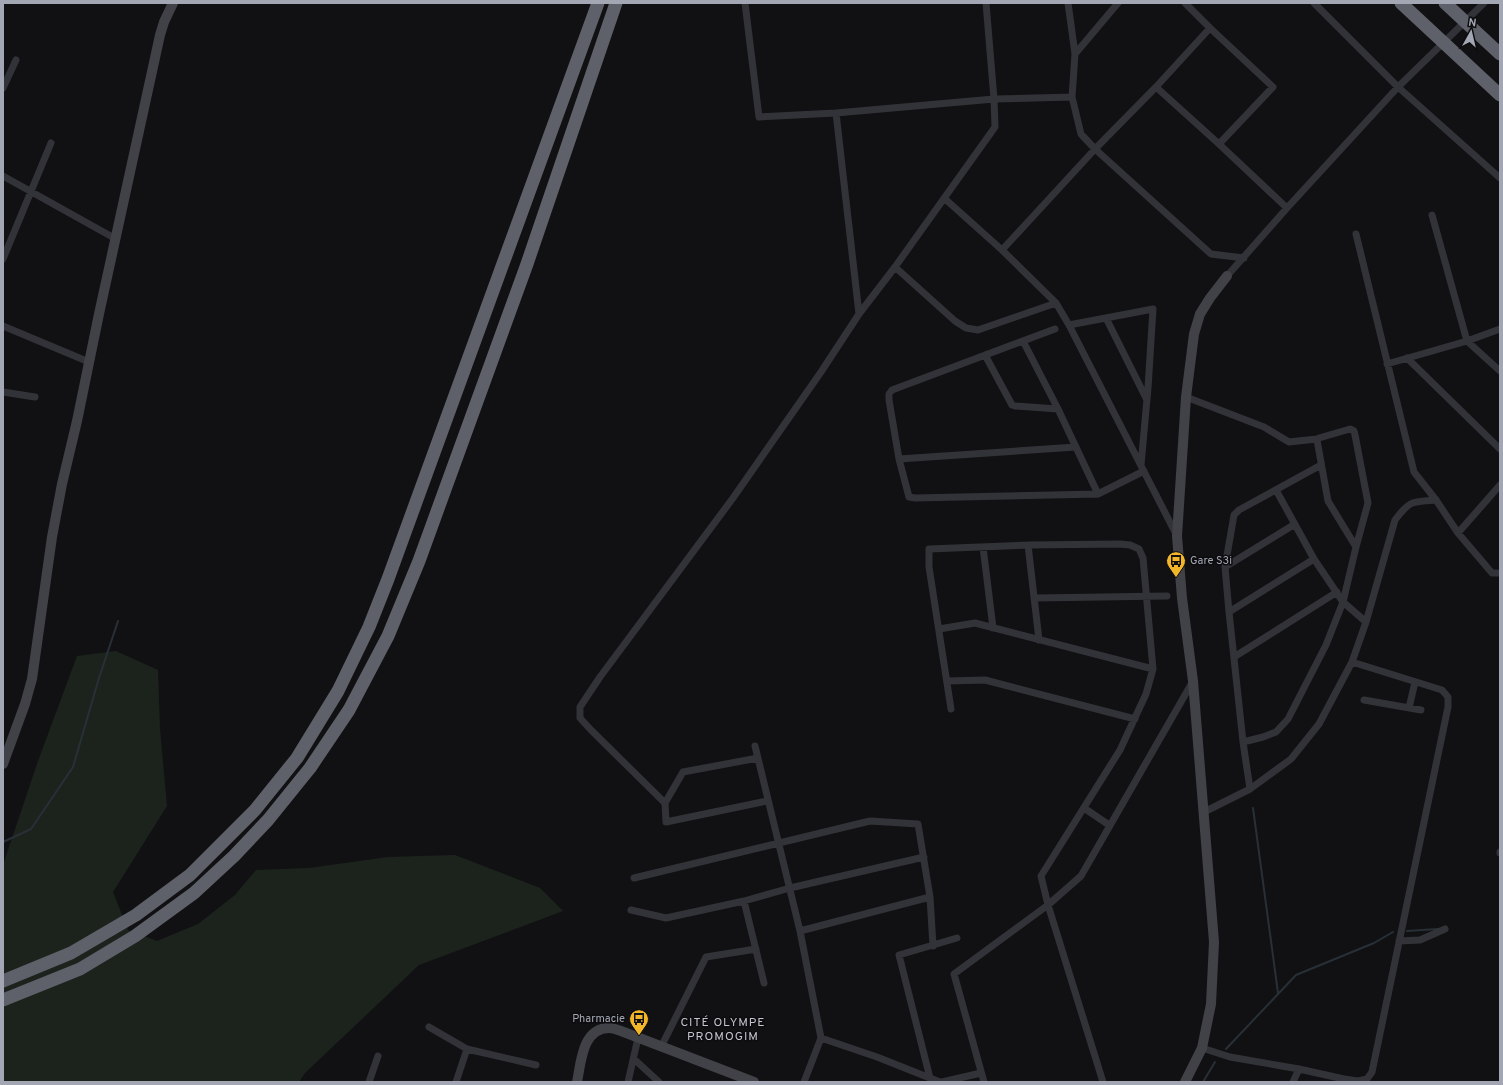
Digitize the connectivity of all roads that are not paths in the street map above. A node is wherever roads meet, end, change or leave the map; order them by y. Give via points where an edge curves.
1 (173, 3) edge
2 (598, 3) edge
3 (616, 3) edge
4 (745, 3) edge
5 (986, 3) edge
6 (1068, 3) edge
7 (1118, 3) edge
8 (1185, 3) edge
9 (1314, 3) edge
10 (1401, 3) edge
11 (1445, 3) edge
12 (1484, 3) edge
13 (1465, 22) junction
14 (1210, 28) junction
15 (1444, 43) junction
16 (1075, 54) junction
17 (1500, 54) edge
18 (16, 60) dead end
19 (1156, 87) junction
20 (1398, 87) junction
21 (3, 88) edge
22 (1500, 95) edge
23 (1072, 97) junction
24 (994, 99) junction
25 (836, 113) junction
26 (51, 143) dead end
27 (1219, 144) junction
28 (1095, 149) junction
29 (3, 176) edge
30 (1500, 178) edge
31 (32, 192) junction
32 (944, 198) junction
33 (1287, 208) junction
34 (1432, 215) dead end
35 (1356, 234) dead end
36 (116, 239) junction
37 (1002, 250) junction
38 (1244, 258) junction
39 (3, 259) edge
40 (895, 267) junction
41 (1227, 276) joint
42 (1056, 302) junction
43 (859, 314) junction
44 (1106, 318) junction
45 (1069, 325) junction
46 (3, 326) edge
47 (1055, 329) dead end
48 (1500, 329) edge
49 (1023, 341) junction
50 (1467, 341) junction
51 (985, 355) junction
52 (1407, 358) junction
53 (89, 362) junction
54 (1387, 364) junction
55 (1500, 371) edge
56 (3, 392) edge
57 (35, 397) dead end
58 (1186, 397) junction
59 (1147, 400) junction
60 (1058, 409) junction
61 (1317, 439) junction
62 (1076, 447) junction
63 (1500, 449) edge
64 (899, 459) junction
65 (1320, 466) junction
66 (1142, 468) junction
67 (1500, 485) edge
68 (1276, 490) junction
69 (1098, 494) junction
70 (1436, 500) junction
71 (1295, 524) junction
72 (1458, 533) junction
73 (1177, 536) junction
74 (1028, 545) junction
75 (983, 547) junction
76 (1356, 547) junction
77 (1314, 559) junction
78 (1225, 567) junction
79 (1500, 573) edge
80 (1337, 592) junction
81 (1147, 596) junction
82 (1167, 596) dead end
83 (1035, 598) junction
84 (1343, 602) junction
85 (1228, 612) junction
86 (1366, 622) junction
87 (993, 628) junction
88 (938, 629) junction
89 (1039, 640) junction
90 (1234, 657) junction
91 (1352, 662) junction
92 (1153, 669) junction
93 (947, 681) junction
94 (1193, 681) junction
95 (1415, 682) junction
96 (1364, 700) dead end
97 (1409, 708) junction
98 (951, 709) dead end
99 (1421, 710) dead end
100 (1134, 719) junction
101 (1243, 742) junction
102 (755, 746) dead end
103 (758, 758) junction
104 (3, 764) edge
105 (1250, 789) junction
106 (767, 801) junction
107 (665, 803) junction
108 (1084, 808) junction
109 (1204, 812) junction
110 (1109, 825) junction
111 (778, 843) junction
112 (924, 857) junction
113 (634, 878) dead end
114 (790, 888) junction
115 (930, 897) junction
116 (744, 901) junction
117 (1048, 905) junction
118 (631, 910) dead end
119 (1446, 929) dead end
120 (800, 931) junction
121 (957, 938) dead end
122 (1399, 941) junction
123 (934, 946) junction
124 (756, 949) junction
125 (3, 981) edge
126 (764, 983) dead end
127 (3, 1000) edge
128 (429, 1027) dead end
129 (638, 1038) junction
130 (821, 1038) junction
131 (661, 1047) junction
132 (1202, 1048) junction
133 (467, 1049) junction
134 (378, 1056) dead end
135 (634, 1059) junction
136 (536, 1065) dead end
137 (1299, 1069) junction
138 (981, 1073) junction
139 (930, 1078) junction
140 (369, 1082) edge
141 (456, 1082) edge
142 (577, 1082) edge
143 (628, 1082) edge
144 (659, 1082) edge
145 (753, 1082) edge
146 (804, 1082) edge
147 (941, 1082) edge
148 (984, 1082) edge
149 (1103, 1082) edge
150 (1185, 1082) edge
151 (1293, 1082) edge

1 - 36 street via 160,35
2 - 125 highway via 388,579 369,627 338,691 297,758 255,810 190,875 136,915 71,953
3 - 127 highway via 527,264 419,561 388,636 349,710 310,768 268,820 194,893 135,936 80,969
4 - 25 street via 759,117
5 - 24 street
6 - 16 street
7 - 16 street
8 - 14 street
9 - 20 street
10 - 15 highway
11 - 13 highway
12 - 13 street
13 - 15 street
13 - 17 highway
14 - 19 street
14 - 27 street via 1273,87
15 - 20 street
15 - 22 highway
16 - 23 street
18 - 21 street
19 - 27 street
19 - 28 street
20 - 30 street
20 - 33 street
23 - 24 street
23 - 28 street via 1081,134
24 - 25 street
24 - 32 street via 995,127
25 - 43 street
26 - 31 street
27 - 33 street
28 - 37 street
28 - 38 street via 1211,254
29 - 31 street
31 - 36 street
31 - 39 street
32 - 37 street
32 - 40 street
33 - 38 street
34 - 50 street
35 - 54 street
36 - 53 street
37 - 42 street
38 - 41 street
40 - 42 street via 966,328 978,330
40 - 43 street
41 - 58 street via 1200,314 1194,334
42 - 45 street
43 - 107 street via 733,498 580,707 580,718
44 - 45 street
44 - 59 street
44 - 59 street via 1153,309
45 - 66 street
46 - 53 street
47 - 49 street
48 - 50 street
49 - 51 street
49 - 60 street
50 - 52 street
50 - 55 street
51 - 60 street via 1012,405
51 - 64 street via 892,390 889,400
52 - 54 street
52 - 63 street
53 - 104 street via 52,537 32,679
54 - 70 street via 1414,472
56 - 57 street
58 - 61 street via 1264,427 1289,442
58 - 73 street
59 - 66 street
60 - 62 street
61 - 65 street
61 - 76 street via 1350,429 1354,431 1368,503
62 - 64 street
62 - 69 street
64 - 69 street via 909,497
65 - 68 street
65 - 76 street via 1328,501
66 - 69 street
66 - 73 street
67 - 72 street
68 - 71 street
68 - 78 street via 1234,515
70 - 72 street
70 - 86 street via 1415,502 1405,506 1395,520
71 - 77 street
71 - 78 street
72 - 79 street via 1492,573
73 - 94 street
74 - 75 street
74 - 81 street via 1130,545 1139,549 1143,558
74 - 83 street
75 - 87 street
75 - 88 street via 929,549 929,567
76 - 84 street
77 - 80 street
77 - 85 street
78 - 85 street
80 - 84 street
80 - 90 street
81 - 82 street
81 - 83 street
81 - 92 street
83 - 89 street
84 - 86 street
84 - 101 street via 1326,645 1288,719 1276,732
85 - 90 street
86 - 91 street
87 - 88 street via 975,623
87 - 89 street
88 - 93 street
89 - 92 street
90 - 101 street
91 - 95 street
91 - 105 street via 1319,724 1291,759
92 - 100 street via 1146,694
93 - 98 street
93 - 100 street via 985,680
94 - 109 street
94 - 110 street
95 - 97 street
95 - 122 street via 1442,690 1448,697 1448,707
96 - 97 street
97 - 99 street
100 - 108 street via 1120,750
101 - 105 street
102 - 103 street
103 - 106 street
103 - 107 street via 683,772
105 - 109 street
106 - 107 street via 666,822
106 - 111 street
108 - 110 street
108 - 117 street via 1041,876
109 - 132 street via 1214,942 1211,1004
110 - 117 street via 1081,876
111 - 112 street via 870,821 918,824
111 - 113 street
111 - 114 street
112 - 114 street
112 - 115 street
114 - 116 street
114 - 120 street
115 - 120 street
115 - 123 street
116 - 118 street via 666,918
116 - 124 street
117 - 138 street via 954,974
117 - 149 street
119 - 122 street via 1420,940
120 - 130 street
121 - 123 street
122 - 137 street via 1372,1072 1367,1079 1344,1079
123 - 139 street via 899,955
124 - 126 street
124 - 131 street via 706,957
128 - 133 street
129 - 131 street
129 - 135 street
129 - 142 street via 609,1028 592,1034 584,1047
130 - 139 street
130 - 146 street
131 - 145 street
132 - 137 street via 1230,1057
132 - 150 street
133 - 136 street
133 - 141 street
134 - 140 street
135 - 143 street
135 - 144 street
137 - 151 street
138 - 147 street
138 - 148 street
139 - 147 street

